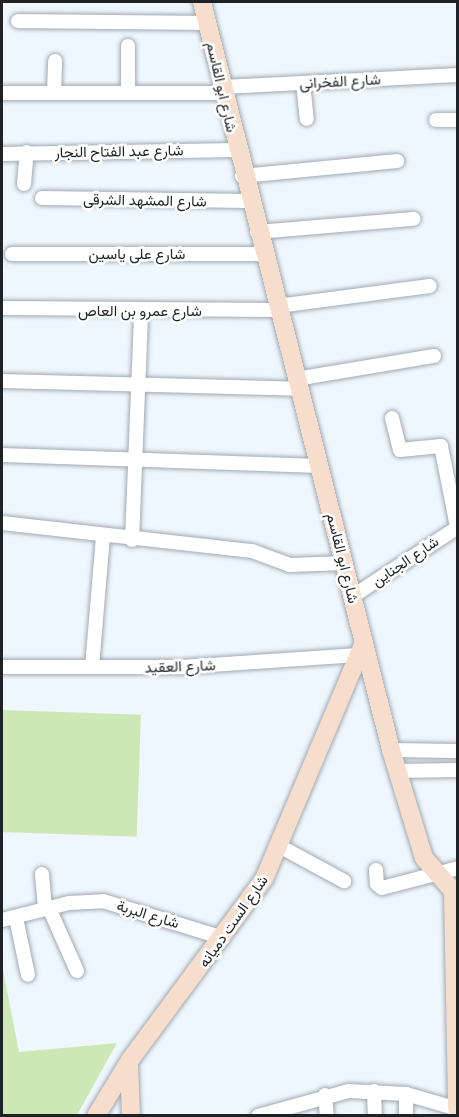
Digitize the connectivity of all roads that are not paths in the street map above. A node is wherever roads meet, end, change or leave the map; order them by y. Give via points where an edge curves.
1 (202, 2) edge
2 (18, 21) dead end
3 (207, 23) junction
4 (128, 46) dead end
5 (55, 62) dead end
6 (458, 75) edge
7 (303, 83) junction
8 (223, 90) junction
9 (2, 93) edge
10 (54, 93) junction
11 (128, 93) junction
12 (307, 119) dead end
13 (436, 120) dead end
14 (458, 120) edge
15 (237, 150) junction
16 (27, 152) junction
17 (2, 154) edge
18 (397, 161) dead end
19 (243, 176) junction
20 (24, 184) dead end
21 (42, 198) dead end
22 (249, 201) junction
23 (413, 219) dead end
24 (257, 232) junction
25 (12, 254) dead end
26 (262, 254) junction
27 (430, 286) dead end
28 (2, 308) edge
29 (279, 308) junction
30 (141, 313) junction
31 (434, 356) dead end
32 (2, 381) edge
33 (298, 384) junction
34 (138, 386) junction
35 (392, 418) dead end
36 (2, 455) edge
37 (134, 463) junction
38 (321, 466) junction
39 (2, 523) edge
40 (457, 527) edge
41 (103, 537) junction
42 (132, 540) junction
43 (345, 563) junction
44 (353, 596) junction
45 (362, 648) junction
46 (92, 667) junction
47 (2, 668) edge
48 (391, 750) junction
49 (458, 751) edge
50 (458, 770) edge
51 (397, 771) junction
52 (281, 847) junction
53 (458, 868) edge
54 (376, 870) dead end
55 (42, 874) dead end
56 (437, 874) junction
57 (344, 881) dead end
58 (47, 908) junction
59 (16, 918) junction
60 (2, 920) edge
61 (223, 938) junction
62 (77, 971) dead end
63 (28, 975) dead end
64 (457, 1052) edge
65 (129, 1060) junction
66 (374, 1090) junction
67 (406, 1094) junction
68 (325, 1095) junction
69 (457, 1109) edge
70 (278, 1112) edge
71 (96, 1116) edge
72 (131, 1116) edge
73 (258, 1116) edge
74 (327, 1116) edge
75 (375, 1116) edge
76 (406, 1116) edge

1 - 3 street, شارع ابو القاسم
2 - 3 street
3 - 8 street, شارع ابو القاسم
4 - 11 street
5 - 10 street
6 - 7 street, شارع الفخرانى
7 - 8 street, شارع الفخرانى
7 - 12 street
8 - 11 street, شارع الفخرانى
8 - 15 street, شارع ابو القاسم
9 - 10 street, شارع الفخرانى
10 - 11 street, شارع الفخرانى
13 - 14 street
15 - 16 street, شارع عبد الفتاح النجار
15 - 19 street, شارع ابو القاسم
16 - 17 street, شارع عبد الفتاح النجار
16 - 20 street
18 - 19 street
19 - 22 street, شارع ابو القاسم
21 - 22 street, شارع المشهد الشرقى
22 - 24 street, شارع ابو القاسم
23 - 24 street
24 - 26 street, شارع ابو القاسم
25 - 26 street, شارع على ياسين
26 - 29 street, شارع ابو القاسم
27 - 29 street, شارع عمرو بن العاص
28 - 30 street, شارع عمرو بن العاص
29 - 30 street, شارع عمرو بن العاص
29 - 33 street, شارع ابو القاسم
30 - 34 street
31 - 33 street
32 - 34 street
33 - 34 street
33 - 38 street, شارع ابو القاسم
34 - 37 street
35 - 40 street via 398,450 441,446
36 - 37 street
37 - 38 street
37 - 42 street
38 - 43 street, شارع ابو القاسم
39 - 41 street
40 - 44 street, شارع الجناين
41 - 42 street
41 - 46 street
42 - 43 street via 252,551 290,565
43 - 44 street, شارع ابو القاسم
44 - 45 street, شارع ابو القاسم
45 - 46 street, شارع العقيد via 181,667
45 - 48 street, شارع ابو القاسم
45 - 52 street, شارع الست دميانه
46 - 47 street, شارع العقيد
48 - 49 street
48 - 51 street, شارع ابو القاسم
50 - 51 street
51 - 56 street, شارع ابو القاسم via 424,858
52 - 57 street
52 - 61 street, شارع الست دميانه
53 - 56 street
54 - 56 street via 380,888
55 - 58 street
56 - 64 street, شارع ابو القاسم via 453,891
58 - 59 street, شارع البربة
58 - 61 street, شارع البربة via 86,901 119,904
58 - 62 street
59 - 60 street, شارع البربة
59 - 63 street
61 - 65 street, شارع الست دميانه
64 - 69 street, شارع ابو القاسم
65 - 71 street, شارع الست دميانه
65 - 72 street
66 - 67 street
66 - 68 street
66 - 75 street
67 - 69 street
67 - 76 street
68 - 70 street
68 - 74 street
70 - 73 street

